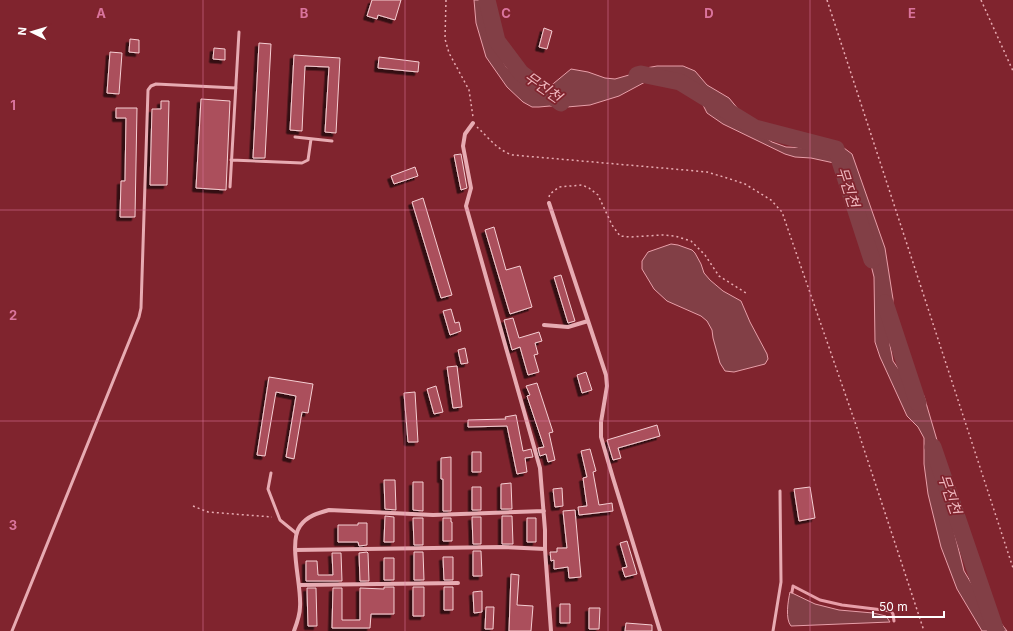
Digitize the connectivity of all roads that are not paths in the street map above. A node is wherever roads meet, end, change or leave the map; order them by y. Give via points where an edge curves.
1 (239, 32) dead end
2 (236, 88) junction
3 (473, 123) road end
4 (295, 137) dead end
5 (311, 139) junction
6 (332, 141) dead end
7 (231, 160) junction
8 (230, 187) dead end
9 (549, 203) road end
10 (588, 321) junction
11 (544, 325) dead end
12 (271, 473) dead end
13 (780, 491) dead end
14 (544, 511) junction
15 (296, 533) junction
16 (545, 549) junction
17 (295, 550) junction
18 (458, 583) dead end
19 (299, 585) junction
20 (12, 631) edge
21 (294, 631) edge
22 (551, 631) edge
23 (660, 631) edge
24 (773, 631) edge

1 - 2 lane
2 - 7 lane
2 - 20 lane via 156,84 148,90 139,317
3 - 14 street via 465,134 463,146 471,188 466,206 540,468
4 - 5 lane
5 - 6 lane
5 - 7 lane via 308,160 302,163
7 - 8 lane
9 - 10 street
10 - 11 street via 568,327
10 - 23 street via 606,375 601,437
12 - 15 lane via 268,489 280,520
13 - 24 lane via 781,582
14 - 15 street via 433,515 329,510 315,513
14 - 16 street
15 - 17 street
16 - 17 street via 502,547
16 - 22 street
17 - 19 street
18 - 19 street
19 - 21 street via 300,606

